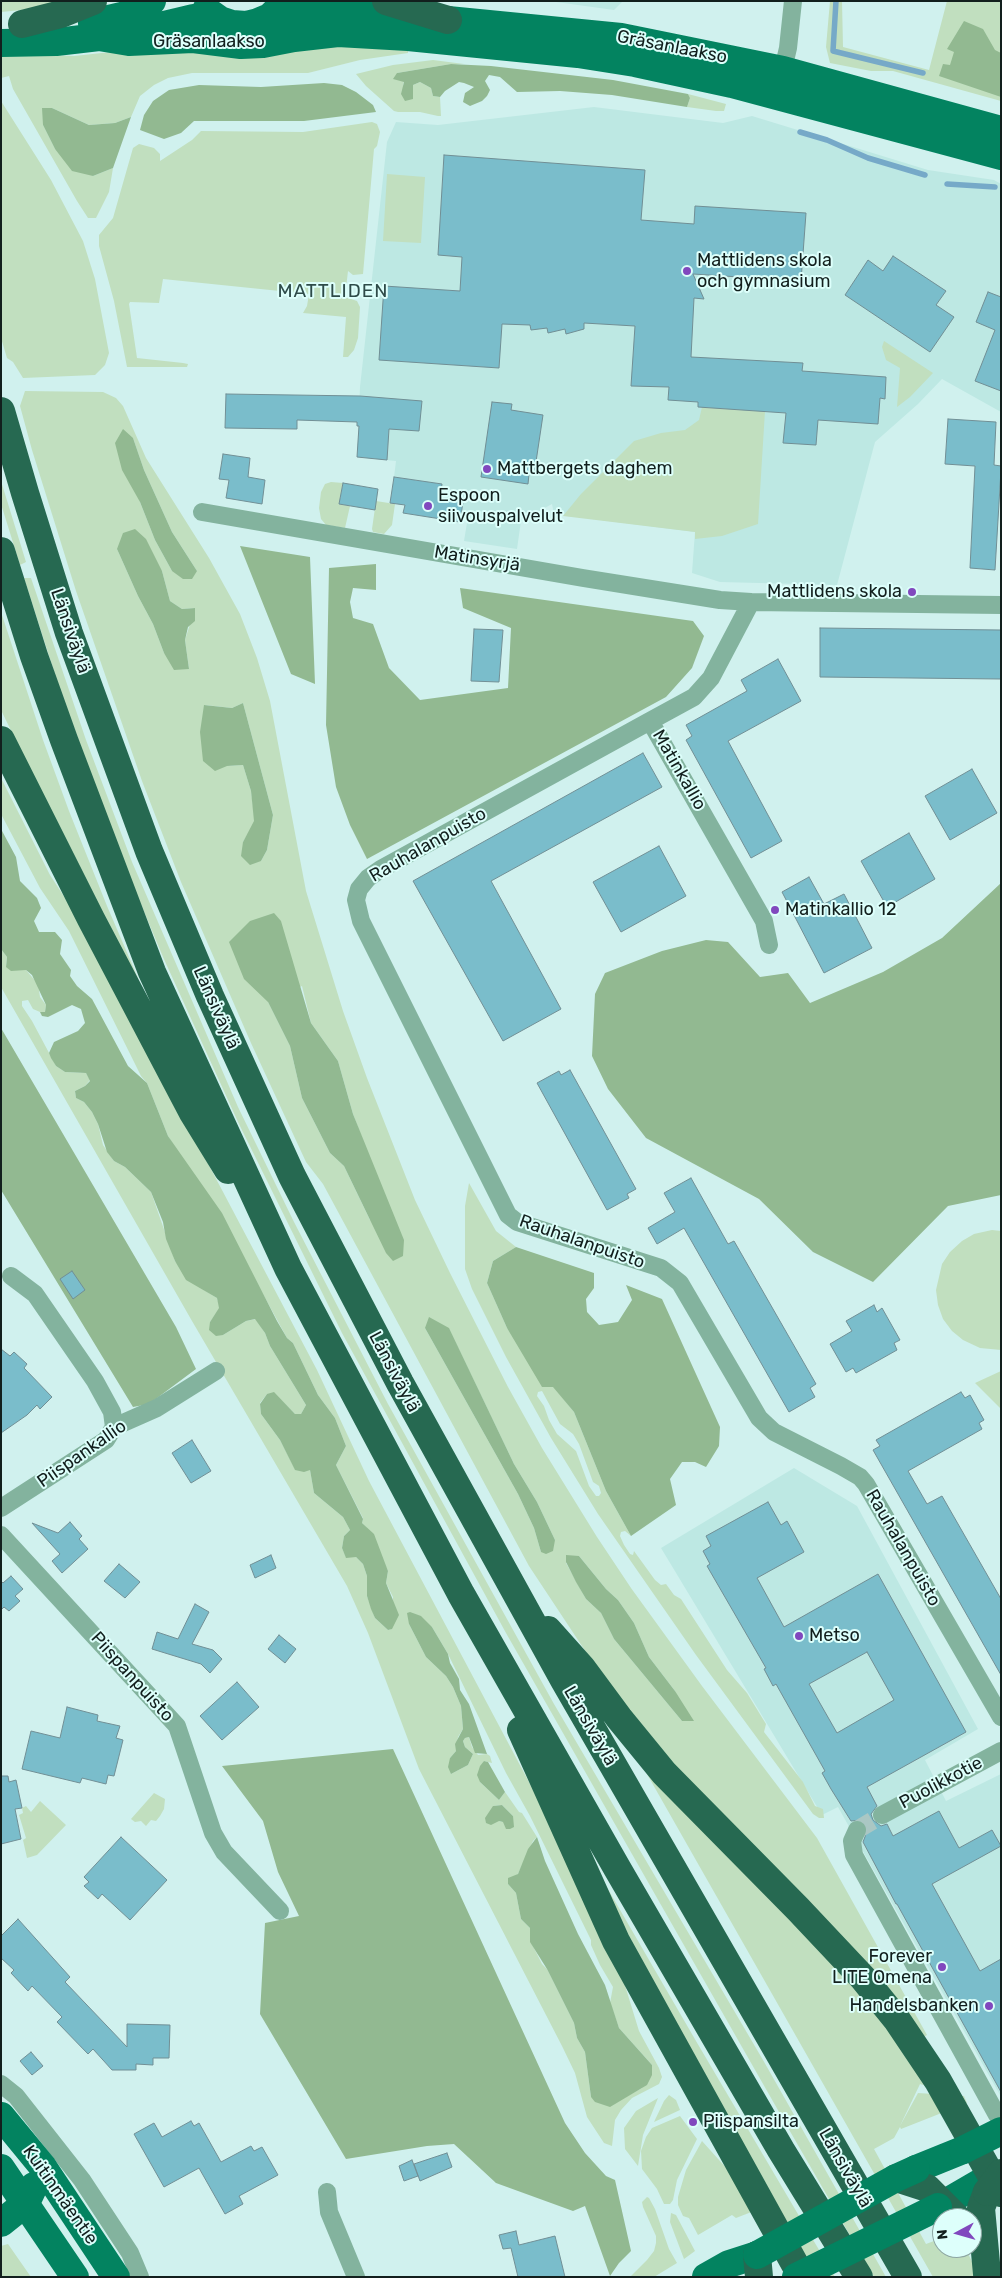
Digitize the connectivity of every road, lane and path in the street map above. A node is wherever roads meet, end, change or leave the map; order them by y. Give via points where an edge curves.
1 (93, 1) edge
2 (152, 1) edge
3 (200, 1) edge
4 (337, 1) edge
5 (386, 1) edge
6 (793, 1) edge
7 (278, 9) edge
8 (220, 20) junction
9 (448, 20) junction
10 (12, 24) edge
11 (99, 37) junction
12 (408, 37) junction
13 (1, 43) edge
14 (783, 70) junction
15 (776, 96) junction
16 (1001, 130) edge
17 (1001, 156) edge
18 (1, 411) edge
19 (202, 512) dead end
20 (1, 550) edge
21 (751, 602) junction
22 (1001, 605) edge
23 (650, 721) junction
24 (1, 740) edge
25 (769, 945) dead end
26 (288, 1268) junction
27 (11, 1276) dead end
28 (216, 1372) dead end
29 (114, 1427) junction
30 (1, 1508) edge
31 (1, 1535) edge
32 (461, 1594) junction
33 (518, 1598) junction
34 (1001, 1717) edge
35 (1001, 1751) edge
36 (882, 1815) tunnel mouth
37 (857, 1830) dead end
38 (280, 1911) dead end
39 (1, 2084) edge
40 (1, 2116) edge
41 (999, 2123) edge
42 (43, 2167) junction
43 (4, 2177) edge
44 (994, 2182) edge
45 (327, 2192) dead end
46 (930, 2194) edge
47 (26, 2203) junction
48 (1, 2223) edge
49 (978, 2258) edge
50 (758, 2266) edge
51 (988, 2276) edge
52 (75, 2277) edge
53 (116, 2277) edge
54 (140, 2277) edge
55 (356, 2277) edge
56 (706, 2277) edge
57 (796, 2277) edge
58 (802, 2277) edge
59 (858, 2277) edge
60 (908, 2277) edge

1 - 10 highway via 62,14
2 - 10 main road via 126,15 87,24 46,28
3 - 8 main road
4 - 9 main road, Gräsanlaakso via 409,20
5 - 9 highway
6 - 14 street
7 - 8 main road, Gräsanlaakso via 258,22 246,25
7 - 12 main road, Gräsanlaakso via 314,14
8 - 11 main road, Gräsanlaakso via 193,18
9 - 14 main road, Gräsanlaakso via 621,37
11 - 12 main road, Gräsanlaakso via 128,42 193,39 241,45 338,33
11 - 13 main road, Gräsanlaakso
12 - 15 main road, Gräsanlaakso via 635,63
14 - 15 street
14 - 16 main road, Gräsanlaakso
15 - 17 main road, Gräsanlaakso
18 - 33 highway, Länsiväylä via 68,633 149,851 210,996 292,1176 400,1383
19 - 21 street, Matinsyrjä via 583,578
20 - 26 highway via 31,648 152,972
21 - 22 street
21 - 23 street, Matinkallio via 711,678 694,696
23 - 25 street, Matinkallio via 764,921
23 - 34 street, Rauhalanpuisto via 381,869 359,889 356,900 361,921 508,1215 517,1222 661,1268 673,1276 687,1292 759,1418 774,1432 841,1466 866,1484
24 - 26 highway via 193,1114
26 - 32 highway
27 - 29 street via 35,1294 104,1396 112,1412
28 - 29 street, Piispankallio via 157,1408
29 - 30 street, Piispankallio via 106,1440
31 - 38 street, Piispanpuisto via 177,1726 213,1833 224,1852
32 - 58 highway via 616,1941
32 - 59 highway via 632,1894
33 - 44 highway via 582,1668 664,1773 863,1978 897,2020 938,2082
33 - 60 highway, Länsiväylä
35 - 36 street, Puolikkotie
37 - 41 street via 852,1841 854,1854
39 - 54 street via 16,2096 82,2180 130,2253
40 - 42 main road, Kuitinmäentie
41 - 46 main road, bridge via 963,2150
42 - 43 main road
42 - 47 main road
42 - 53 main road, Kuitinmäentie
43 - 47 main road, Kuitinmäentie
44 - 46 main road
44 - 51 highway via 981,2208
45 - 55 street via 328,2212
46 - 50 main road, bridge
46 - 57 main road, bridge
47 - 48 main road
47 - 52 main road, Kuitinmäentie
49 - 51 highway
50 - 56 main road via 729,2264

